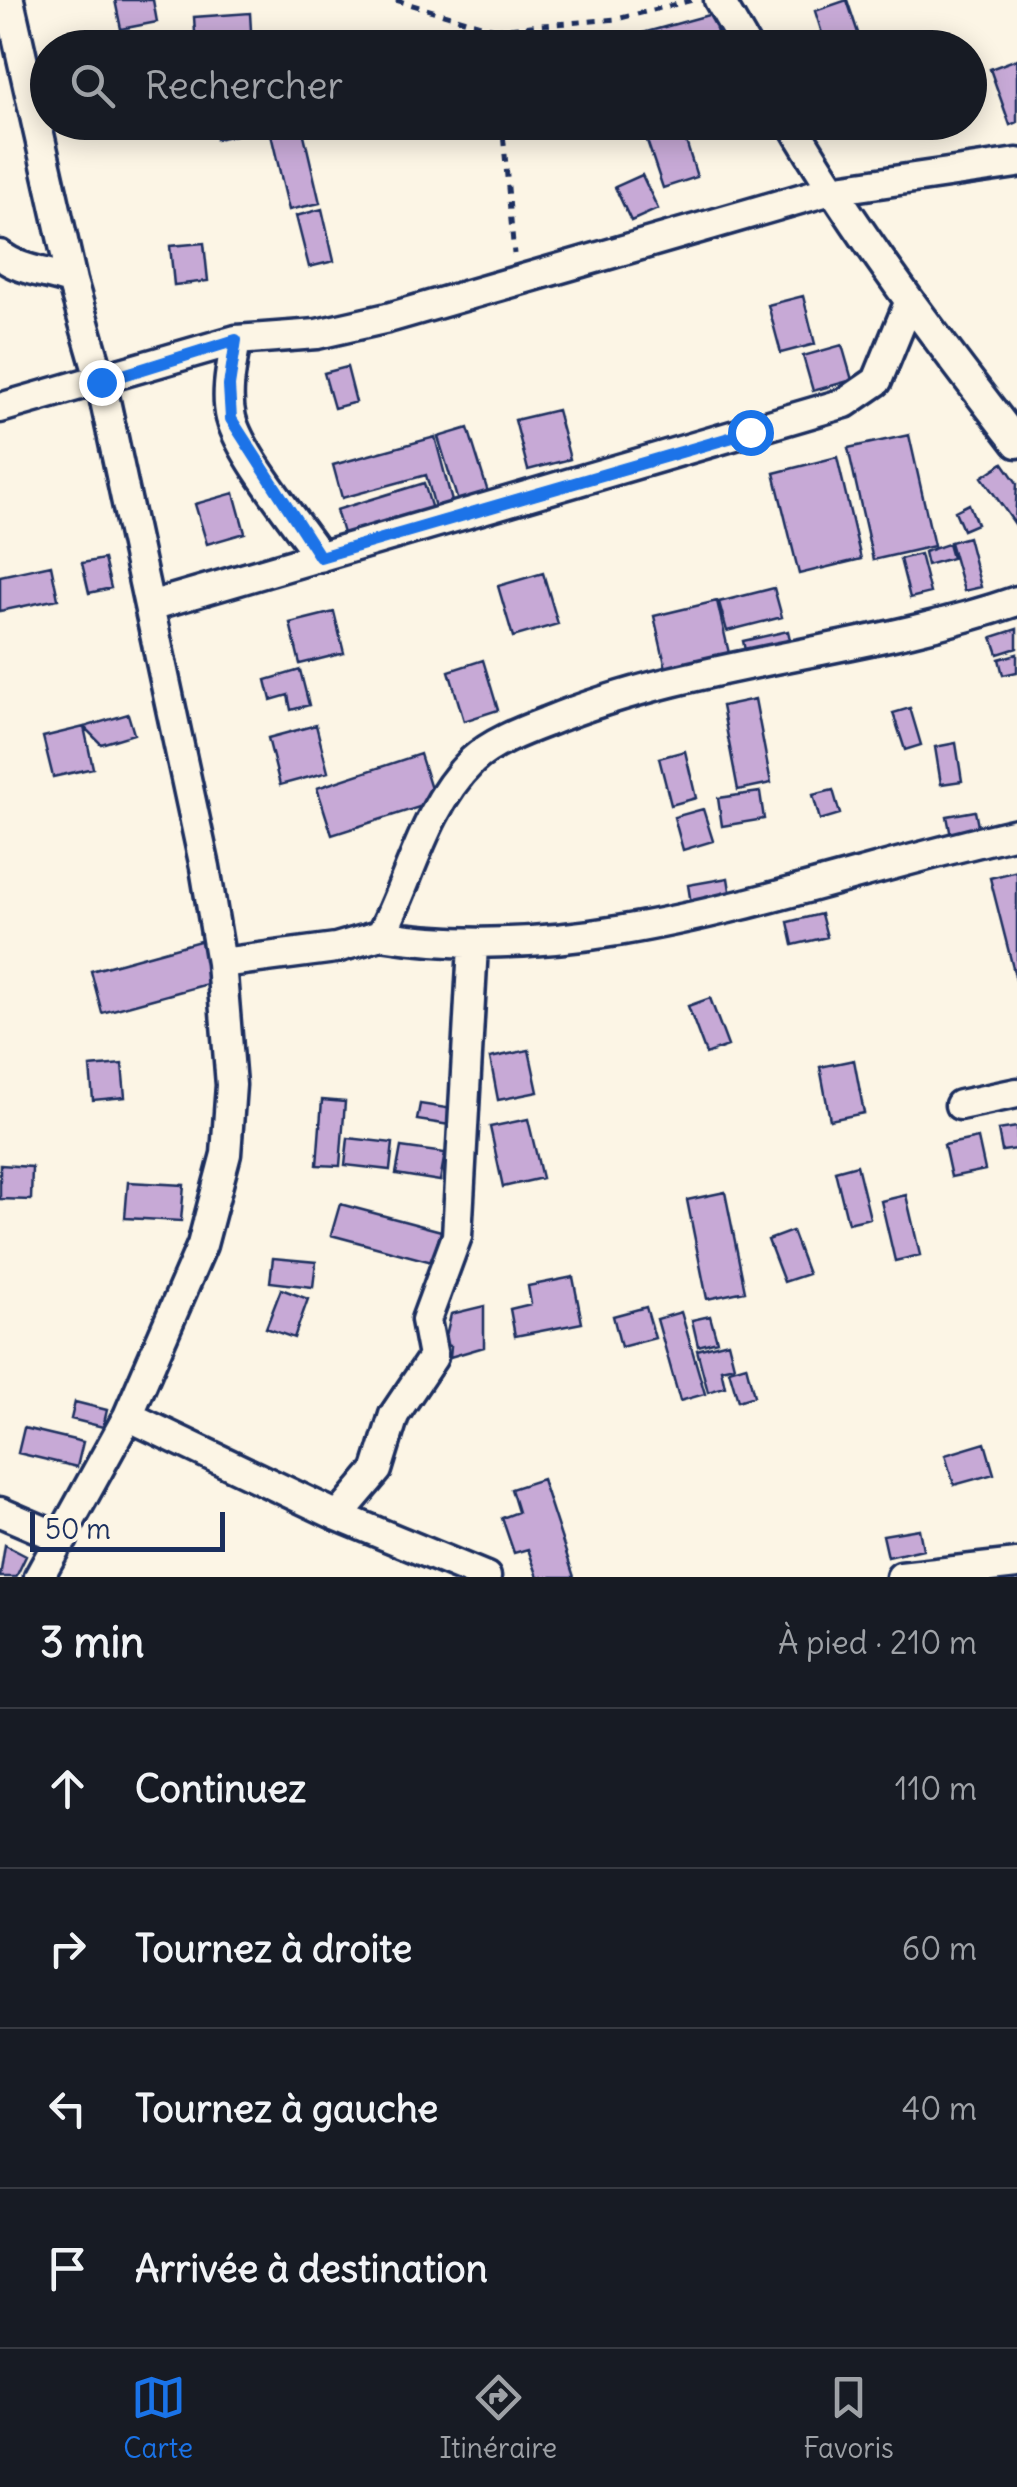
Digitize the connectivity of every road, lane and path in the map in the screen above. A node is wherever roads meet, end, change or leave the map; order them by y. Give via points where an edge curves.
1 (9, 0) edge
2 (396, 0) edge
3 (694, 0) edge
4 (719, 0) edge
5 (494, 29) joint
6 (736, 30) edge
7 (30, 94) edge
8 (40, 140) edge
9 (504, 140) edge
10 (802, 140) edge
11 (1017, 163) edge
12 (831, 190) junction
13 (0, 255) edge
14 (72, 282) junction
15 (516, 282) junction
16 (909, 303) junction
17 (236, 340) junction
18 (101, 382) junction
19 (0, 408) edge
20 (1017, 443) edge
21 (320, 557) junction
22 (1017, 601) edge
23 (150, 606) junction
24 (1017, 833) edge
25 (381, 935) junction
26 (473, 946) junction
27 (222, 964) junction
28 (1017, 1094) edge
29 (960, 1105) dead end
30 (128, 1416) junction
31 (0, 1512) edge
32 (338, 1516) junction
33 (63, 1539) junction
34 (1017, 1564) edge
35 (39, 1577) edge
36 (486, 1577) edge
37 (901, 1577) edge

1 - 7 street
2 - 5 path
3 - 5 path via 617,19
4 - 6 street
8 - 14 street
9 - 15 path
10 - 12 street
11 - 12 street
12 - 15 street
12 - 16 street
13 - 14 street via 17,268
14 - 18 street
15 - 17 street via 316,334
16 - 20 street
16 - 21 street via 877,381 845,403
17 - 18 street
17 - 21 street via 231,419
18 - 19 street
18 - 23 street
21 - 23 street
22 - 25 street via 952,624 674,680 518,733 474,759 435,808
23 - 27 street
24 - 26 street via 709,911 558,941
25 - 26 street
25 - 27 street
26 - 32 street via 457,1236 426,1320 432,1357 394,1415 377,1470
27 - 30 street via 231,1086 226,1154 202,1244
28 - 29 street
30 - 32 street
30 - 33 street
31 - 33 street
32 - 36 street
33 - 35 street
34 - 37 street

